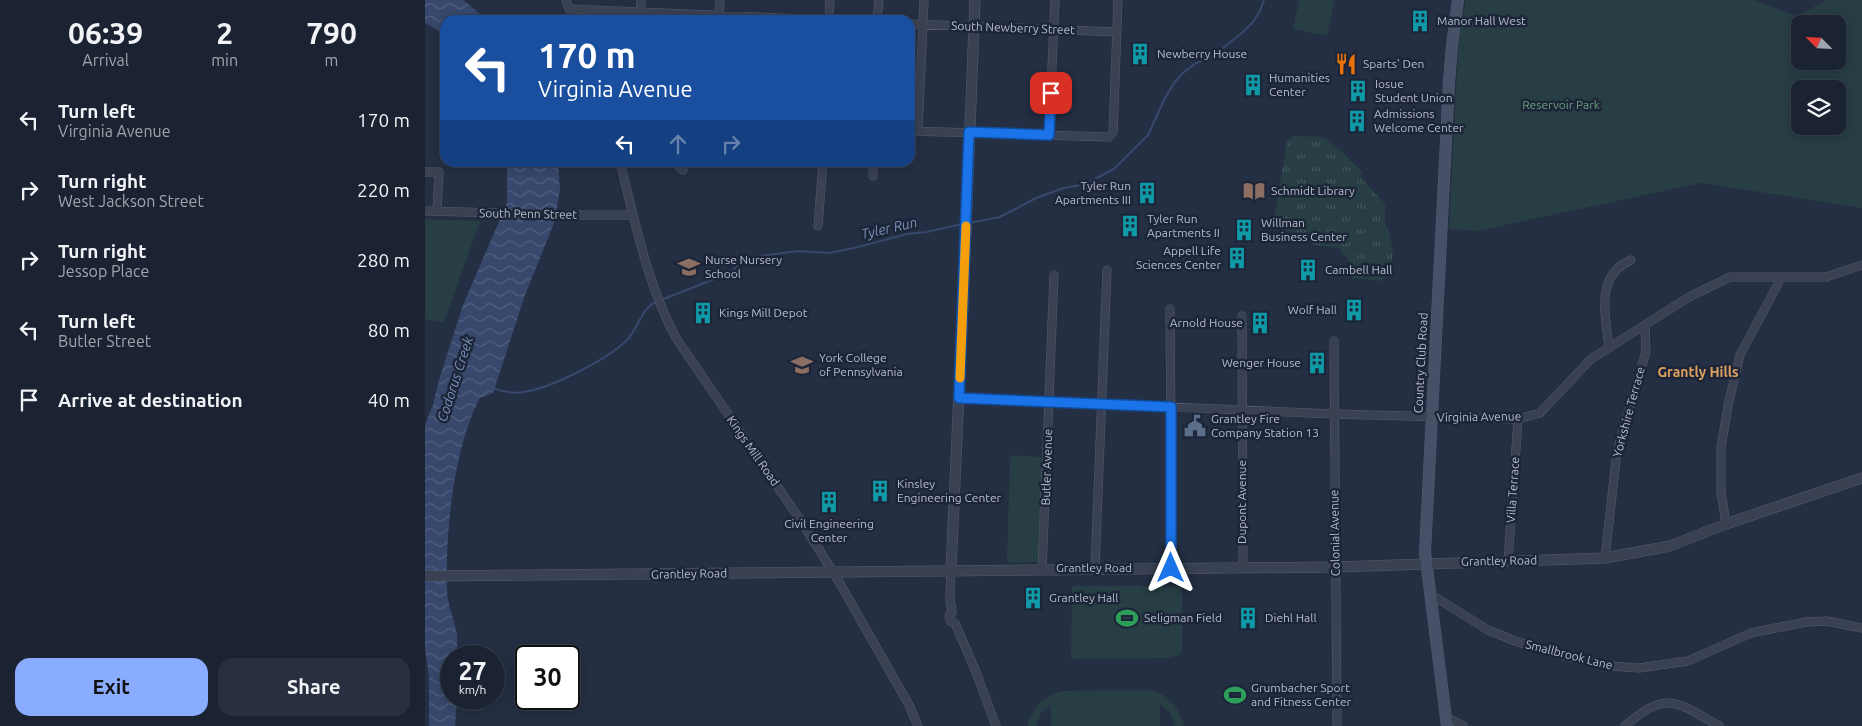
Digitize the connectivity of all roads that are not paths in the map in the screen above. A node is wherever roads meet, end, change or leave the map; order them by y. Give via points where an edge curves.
1 (565, 0) edge
2 (641, 0) edge
3 (720, 0) edge
4 (830, 0) edge
5 (879, 0) edge
6 (924, 0) edge
7 (975, 0) edge
8 (1055, 0) edge
9 (1118, 0) edge
10 (1458, 0) edge
11 (569, 9) junction
12 (571, 15) edge
13 (630, 15) edge
14 (640, 15) edge
15 (719, 15) edge
16 (830, 15) edge
17 (878, 15) edge
18 (915, 24) edge
19 (923, 24) junction
20 (974, 26) junction
21 (1054, 30) junction
22 (1117, 32) junction
23 (915, 70) edge
24 (921, 70) junction
25 (915, 122) edge
26 (915, 131) edge
27 (969, 132) junction
28 (1049, 135) junction
29 (621, 167) edge
30 (680, 167) edge
31 (823, 167) edge
32 (873, 167) edge
33 (683, 170) dead end
34 (425, 172) edge
35 (873, 176) dead end
36 (425, 211) edge
37 (437, 211) junction
38 (632, 215) junction
39 (818, 226) dead end
40 (1631, 260) dead end
41 (1862, 265) edge
42 (1107, 270) dead end
43 (1054, 275) dead end
44 (1781, 278) junction
45 (1170, 309) dead end
46 (1242, 316) dead end
47 (1645, 326) junction
48 (1334, 341) dead end
49 (1609, 348) junction
50 (959, 398) junction
51 (1049, 402) junction
52 (1101, 404) junction
53 (1171, 407) junction
54 (1242, 410) junction
55 (1334, 414) junction
56 (1431, 417) junction
57 (1518, 418) junction
58 (1862, 478) edge
59 (1726, 524) junction
60 (1605, 558) junction
61 (1508, 562) junction
62 (1426, 564) junction
63 (1335, 566) junction
64 (1243, 567) junction
65 (1095, 568) junction
66 (1171, 568) junction
67 (951, 569) junction
68 (1042, 569) junction
69 (832, 572) junction
70 (425, 576) edge
71 (1430, 594) junction
72 (1862, 628) edge
73 (1446, 721) edge
74 (918, 726) edge
75 (996, 726) edge
76 (1337, 726) edge
77 (1463, 726) edge
78 (1625, 726) edge
79 (1719, 726) edge

1 - 11 street
2 - 14 street
3 - 15 street
4 - 16 street
5 - 17 street
6 - 19 street
7 - 20 street
8 - 21 street
9 - 22 street
10 - 56 main road, Country Club Road via 1449,82
11 - 12 street
11 - 13 street
18 - 19 street, South Newberry Street
19 - 20 street, South Newberry Street
19 - 24 street
20 - 21 street, South Newberry Street
20 - 27 street
21 - 22 street, South Newberry Street
21 - 28 street
22 - 28 street via 1111,135 1104,138
23 - 24 street
24 - 25 street
26 - 27 street
27 - 28 street
27 - 50 street
29 - 38 street, Kings Mill Road
30 - 33 street
31 - 39 street
32 - 35 street
34 - 37 street via 439,172
36 - 37 street, South Penn Street
37 - 38 street, South Penn Street
38 - 69 street, Kings Mill Road via 660,304 676,338
40 - 49 street via 1613,273 1604,296
41 - 44 street, Virginia Avenue via 1826,277
42 - 52 street
43 - 51 street, Butler Avenue
44 - 47 street, Virginia Avenue via 1730,277 1689,297
44 - 59 street via 1739,355 1721,447 1721,492
45 - 53 street
46 - 54 street, Dupont Avenue
47 - 49 street, Virginia Avenue
47 - 60 street, Yorkshire Terrace via 1646,351 1617,451
48 - 55 street, Colonial Avenue
49 - 57 street, Virginia Avenue via 1591,359 1540,413
50 - 51 street, Virginia Avenue
50 - 67 street
51 - 52 street, Virginia Avenue
51 - 68 street, Butler Avenue
52 - 53 street, Virginia Avenue
52 - 65 street
53 - 54 street, Virginia Avenue
53 - 66 street
54 - 55 street, Virginia Avenue
54 - 64 street, Dupont Avenue
55 - 56 street, Virginia Avenue
55 - 63 street, Colonial Avenue
56 - 57 street, Virginia Avenue
56 - 62 main road, Country Club Road
57 - 61 street, Villa Terrace
58 - 59 street, Grantley Road
59 - 60 street, Grantley Road via 1670,546
60 - 61 street, Grantley Road
61 - 62 street, Grantley Road
62 - 63 street, Grantley Road
62 - 71 main road, Country Club Road
63 - 64 street, Grantley Road
63 - 76 street, Colonial Avenue
64 - 66 street, Grantley Road
65 - 66 street, Grantley Road
65 - 68 street, Grantley Road
67 - 68 street, Grantley Road
67 - 69 street, Grantley Road
67 - 75 street via 950,599 952,612 956,614 955,623
69 - 70 street, Grantley Road
69 - 74 street, Kings Mill Road
71 - 72 street, Smallbrook Lane via 1488,630 1515,641 1609,666 1639,668 1688,661 1751,633 1806,622 1827,621
71 - 73 main road, Country Club Road
73 - 77 street
78 - 79 street via 1645,710 1662,702 1672,702

